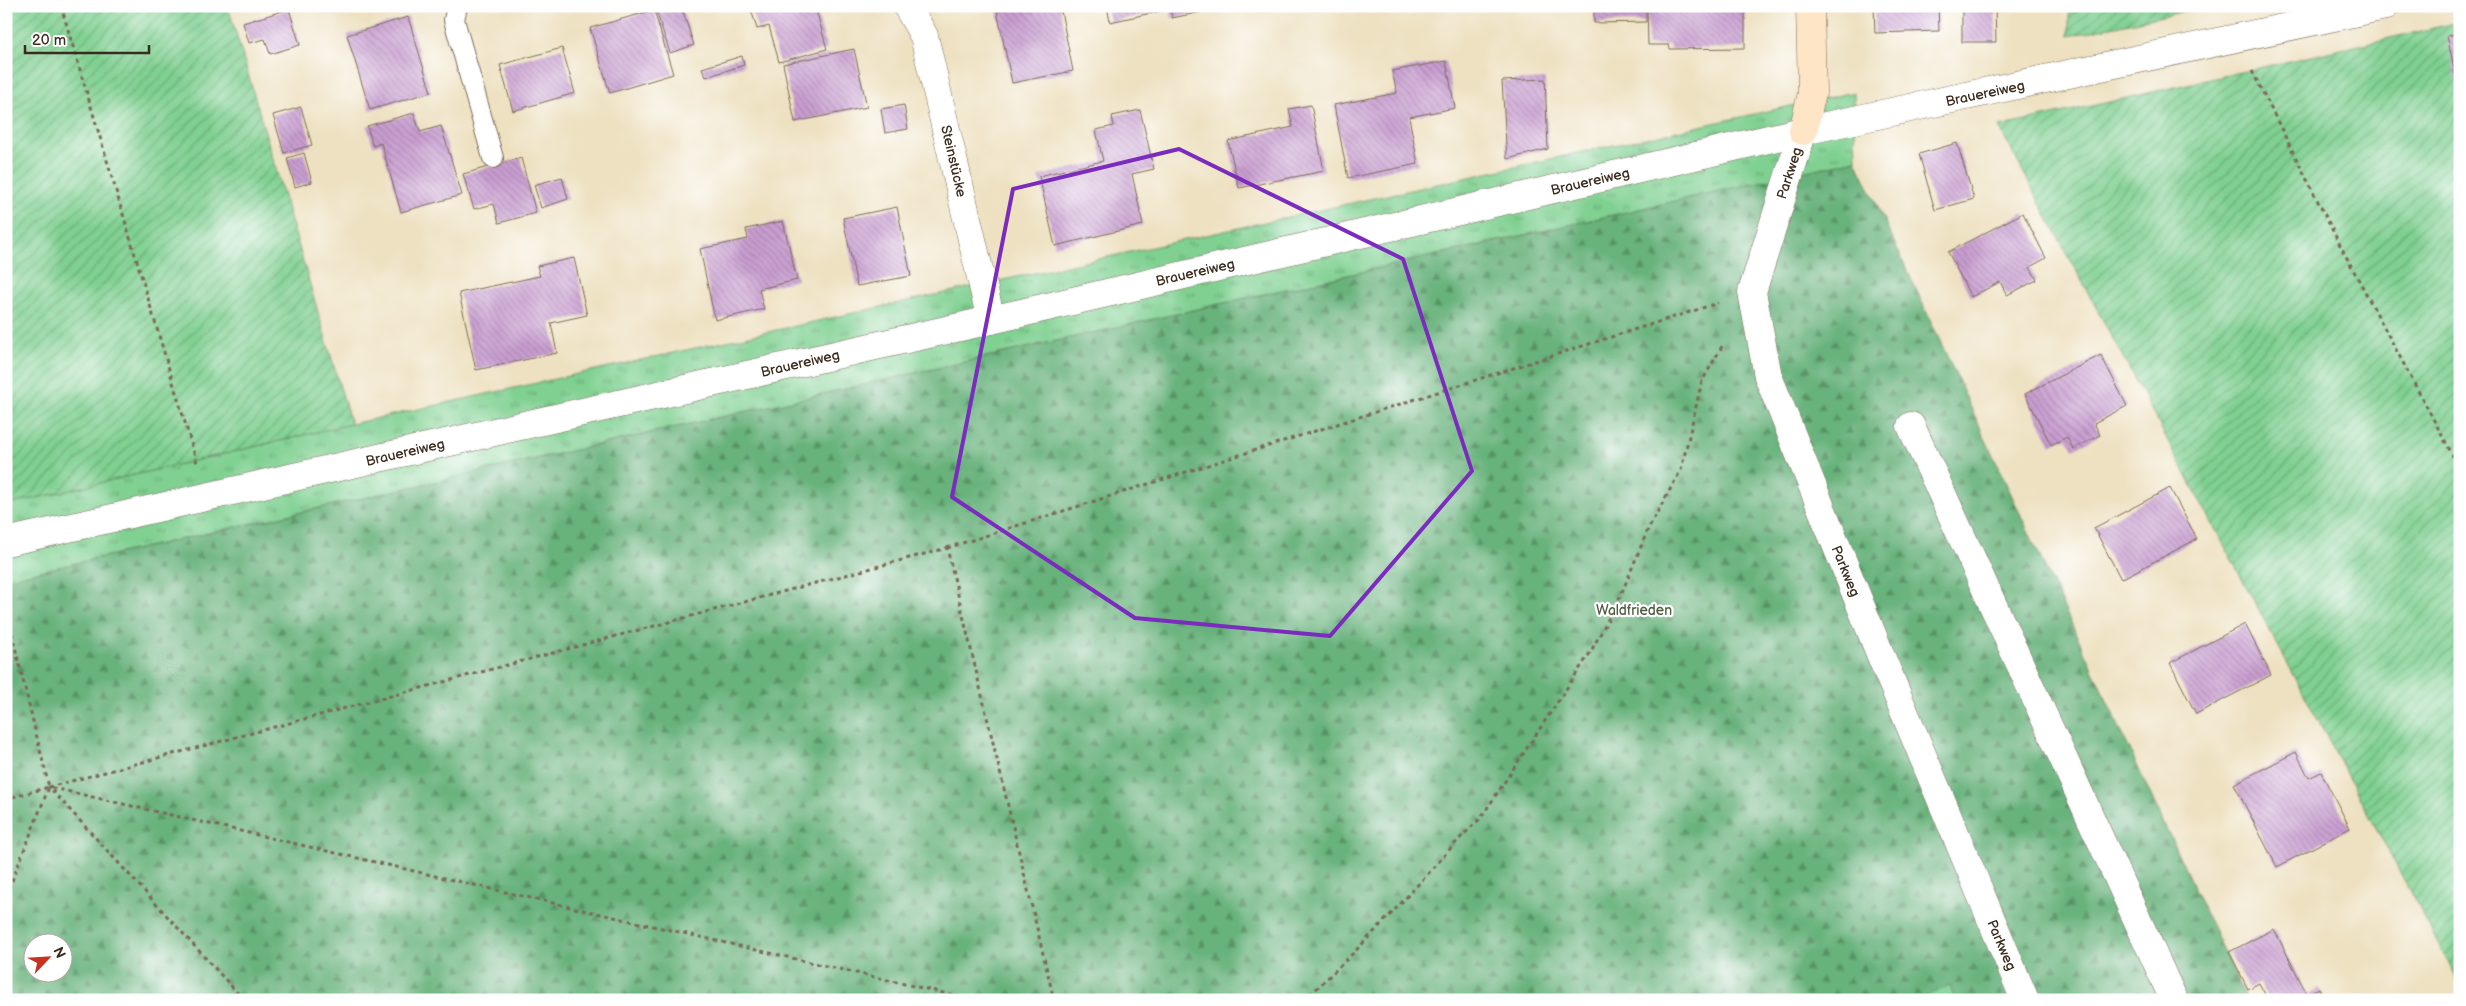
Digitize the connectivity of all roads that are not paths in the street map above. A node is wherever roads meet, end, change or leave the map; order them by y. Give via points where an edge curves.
1 (457, 6) edge
2 (907, 6) edge
3 (1810, 6) edge
4 (2385, 6) edge
5 (2307, 15) edge
6 (1803, 132) junction
7 (493, 158) dead end
8 (990, 320) junction
9 (1911, 426) dead end
10 (6, 542) edge
11 (2025, 1000) edge
12 (2174, 1000) edge

1 - 7 lane via 454,20
2 - 8 street, Steinstücke via 924,36
3 - 6 street via 1812,93
4 - 5 street, Brauereiweg
5 - 6 street, Brauereiweg via 2238,38
6 - 8 street, Brauereiweg
6 - 11 street, Parkweg via 1752,292 1768,376
8 - 10 street, Brauereiweg
9 - 12 street

